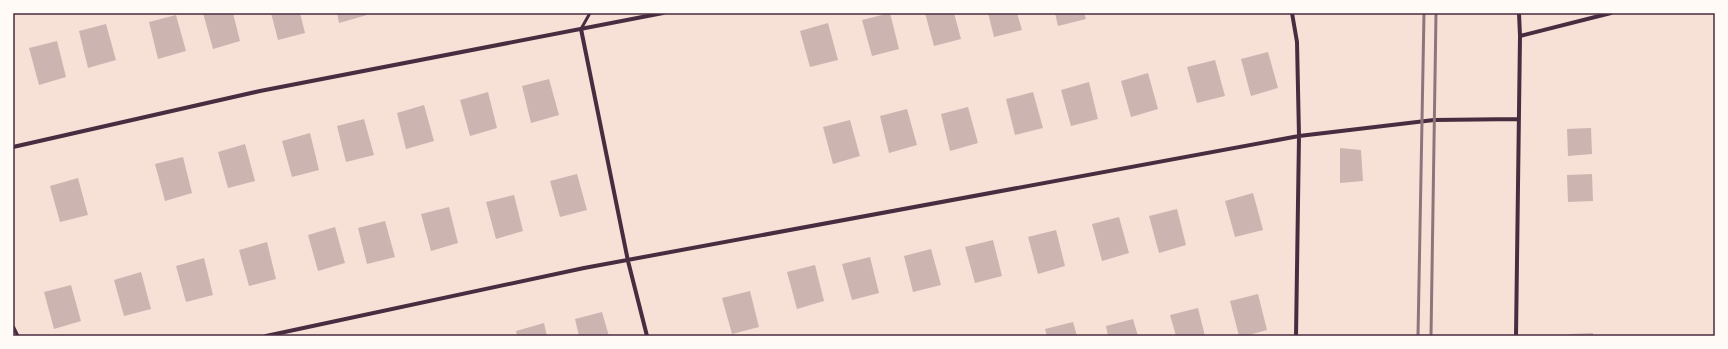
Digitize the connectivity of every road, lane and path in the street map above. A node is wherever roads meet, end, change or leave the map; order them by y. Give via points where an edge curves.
1 (590, 13) edge
2 (663, 13) edge
3 (1292, 13) edge
4 (1519, 13) edge
5 (1611, 13) edge
6 (581, 29) junction
7 (1520, 36) junction
8 (1519, 119) junction
9 (1299, 136) junction
10 (13, 147) edge
11 (628, 261) junction
12 (13, 326) edge
13 (18, 336) edge
14 (266, 336) edge
15 (647, 336) edge
16 (1296, 336) edge
17 (1516, 336) edge

1 - 6 lane
2 - 6 street
3 - 9 street via 1297,42
4 - 7 street
5 - 7 street
6 - 10 street via 260,91
6 - 11 street
7 - 8 street
8 - 9 street via 1434,120
8 - 17 street
9 - 11 street
9 - 16 street
11 - 14 street via 584,268
11 - 15 street
12 - 13 lane

